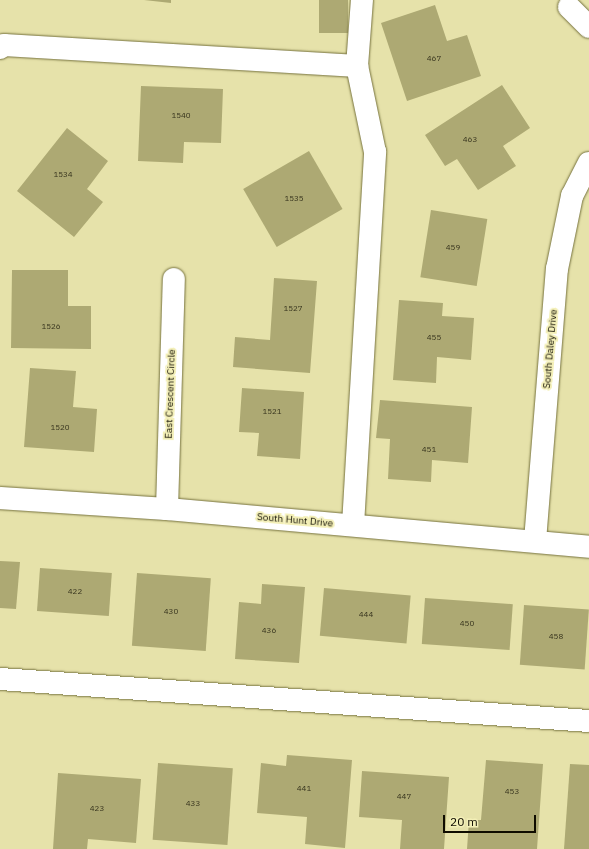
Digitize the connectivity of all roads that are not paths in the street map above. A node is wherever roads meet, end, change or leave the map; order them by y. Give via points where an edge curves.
1 (362, 0) edge
2 (569, 7) dead end
3 (589, 27) edge
4 (0, 48) edge
5 (357, 66) junction
6 (589, 163) edge
7 (174, 279) dead end
8 (0, 498) edge
9 (166, 509) junction
10 (353, 525) junction
11 (534, 541) junction
12 (589, 547) edge
13 (0, 679) edge
14 (589, 720) edge

1 - 5 street
2 - 3 street
4 - 5 street via 4,45
5 - 10 street via 375,152
6 - 11 street, South Daley Drive via 572,196 557,269
7 - 9 street, East Crescent Circle
8 - 9 street, South Hunt Drive
9 - 10 street, South Hunt Drive
10 - 11 street, South Hunt Drive
11 - 12 street, South Hunt Drive
13 - 14 street

